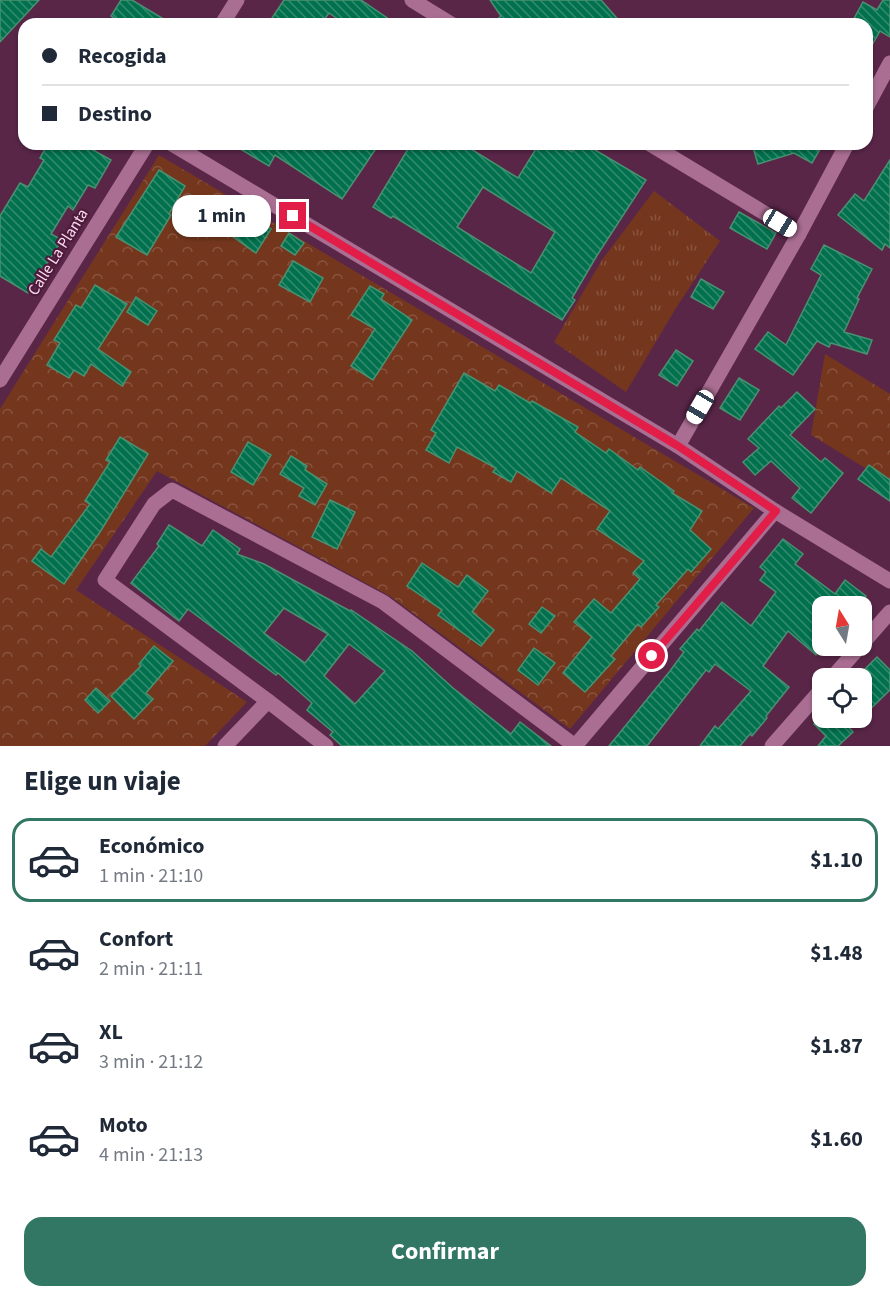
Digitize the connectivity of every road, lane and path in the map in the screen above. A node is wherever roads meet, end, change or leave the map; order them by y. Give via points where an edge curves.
1 (237, 0) edge
2 (412, 0) edge
3 (226, 18) edge
4 (441, 18) edge
5 (890, 63) edge
6 (873, 95) edge
7 (143, 150) edge
8 (181, 150) edge
9 (660, 150) edge
10 (844, 150) edge
11 (799, 234) junction
12 (0, 380) edge
13 (678, 446) junction
14 (776, 511) junction
15 (890, 581) edge
16 (890, 612) edge
17 (872, 632) edge
18 (851, 656) edge
19 (841, 668) edge
20 (812, 700) edge
21 (268, 701) junction
22 (225, 746) edge
23 (326, 746) edge
24 (575, 746) edge
25 (772, 746) edge

1 - 3 street
2 - 4 street
5 - 6 street
7 - 12 street, Calle La Planta
8 - 13 street
9 - 11 street
10 - 11 street
11 - 13 street
13 - 14 street
14 - 15 street
14 - 24 street
16 - 17 street
18 - 19 street
20 - 25 street
21 - 22 street
21 - 23 street
21 - 24 street via 105,580 154,504 172,490 383,602

